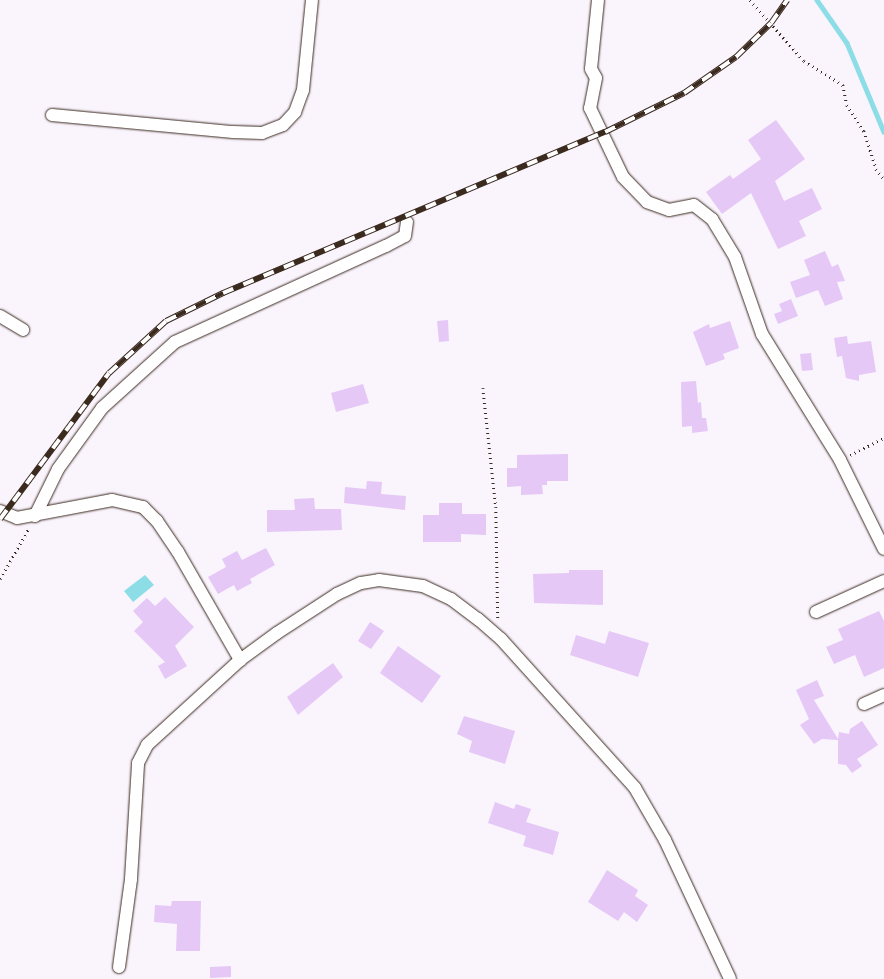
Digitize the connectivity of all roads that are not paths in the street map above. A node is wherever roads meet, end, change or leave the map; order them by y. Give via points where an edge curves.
1 (312, 0) edge
2 (598, 0) edge
3 (52, 115) dead end
4 (407, 222) dead end
5 (0, 316) edge
6 (23, 330) dead end
7 (0, 511) edge
8 (35, 516) junction
9 (884, 549) edge
10 (884, 581) edge
11 (816, 612) dead end
12 (240, 660) junction
13 (884, 695) edge
14 (864, 704) dead end
15 (119, 967) dead end
16 (730, 979) edge

1 - 3 street via 303,90 295,112 283,125 262,133 233,132
2 - 9 street via 591,69 596,78 590,108 624,177 647,202 669,210 694,206 712,219 735,256 762,334 840,460
4 - 8 street via 405,236 386,246 175,342 102,408 58,469
5 - 6 street
7 - 8 street via 17,518
8 - 12 street via 112,500 143,506 158,520
10 - 11 street
12 - 15 street via 180,712 140,756 131,879
12 - 16 street via 318,605 361,583 379,580 423,586 451,599 497,636 635,788 665,840
13 - 14 street

